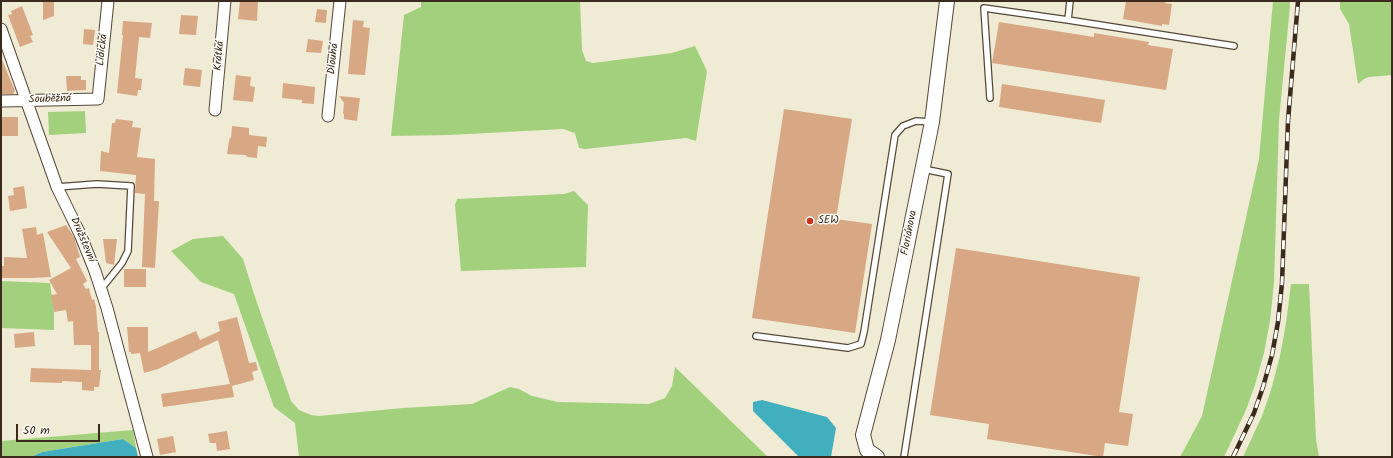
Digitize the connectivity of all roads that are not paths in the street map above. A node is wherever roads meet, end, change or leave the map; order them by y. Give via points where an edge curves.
1 (108, 1) edge
2 (225, 1) edge
3 (340, 1) edge
4 (947, 1) edge
5 (1070, 1) edge
6 (1068, 20) junction
7 (1, 29) edge
8 (1234, 46) dead end
9 (990, 98) dead end
10 (98, 99) joint
11 (27, 101) junction
12 (1, 102) edge
13 (215, 110) dead end
14 (328, 116) dead end
15 (932, 122) junction
16 (923, 169) junction
17 (57, 187) junction
18 (101, 289) junction
19 (756, 336) dead end
20 (147, 457) edge
21 (877, 457) edge
22 (904, 457) edge

1 - 10 street, Lidická
2 - 13 street, Krátká
3 - 14 street, Dlouhá
4 - 15 street, Floriánova
5 - 6 lane
6 - 8 lane
6 - 9 lane via 984,8
7 - 11 street, Družstevní
10 - 11 street, Souběžná
11 - 12 street, Souběžná
11 - 17 street, Družstevní
15 - 16 street, Floriánova
15 - 19 lane via 916,121 903,126 895,135 861,344 848,348
16 - 21 street, Floriánova via 888,340 864,435 867,450
16 - 22 lane via 948,174
17 - 18 street, Družstevní via 80,234
17 - 18 lane via 97,184 131,186 128,251 122,264
18 - 20 street, Družstevní

